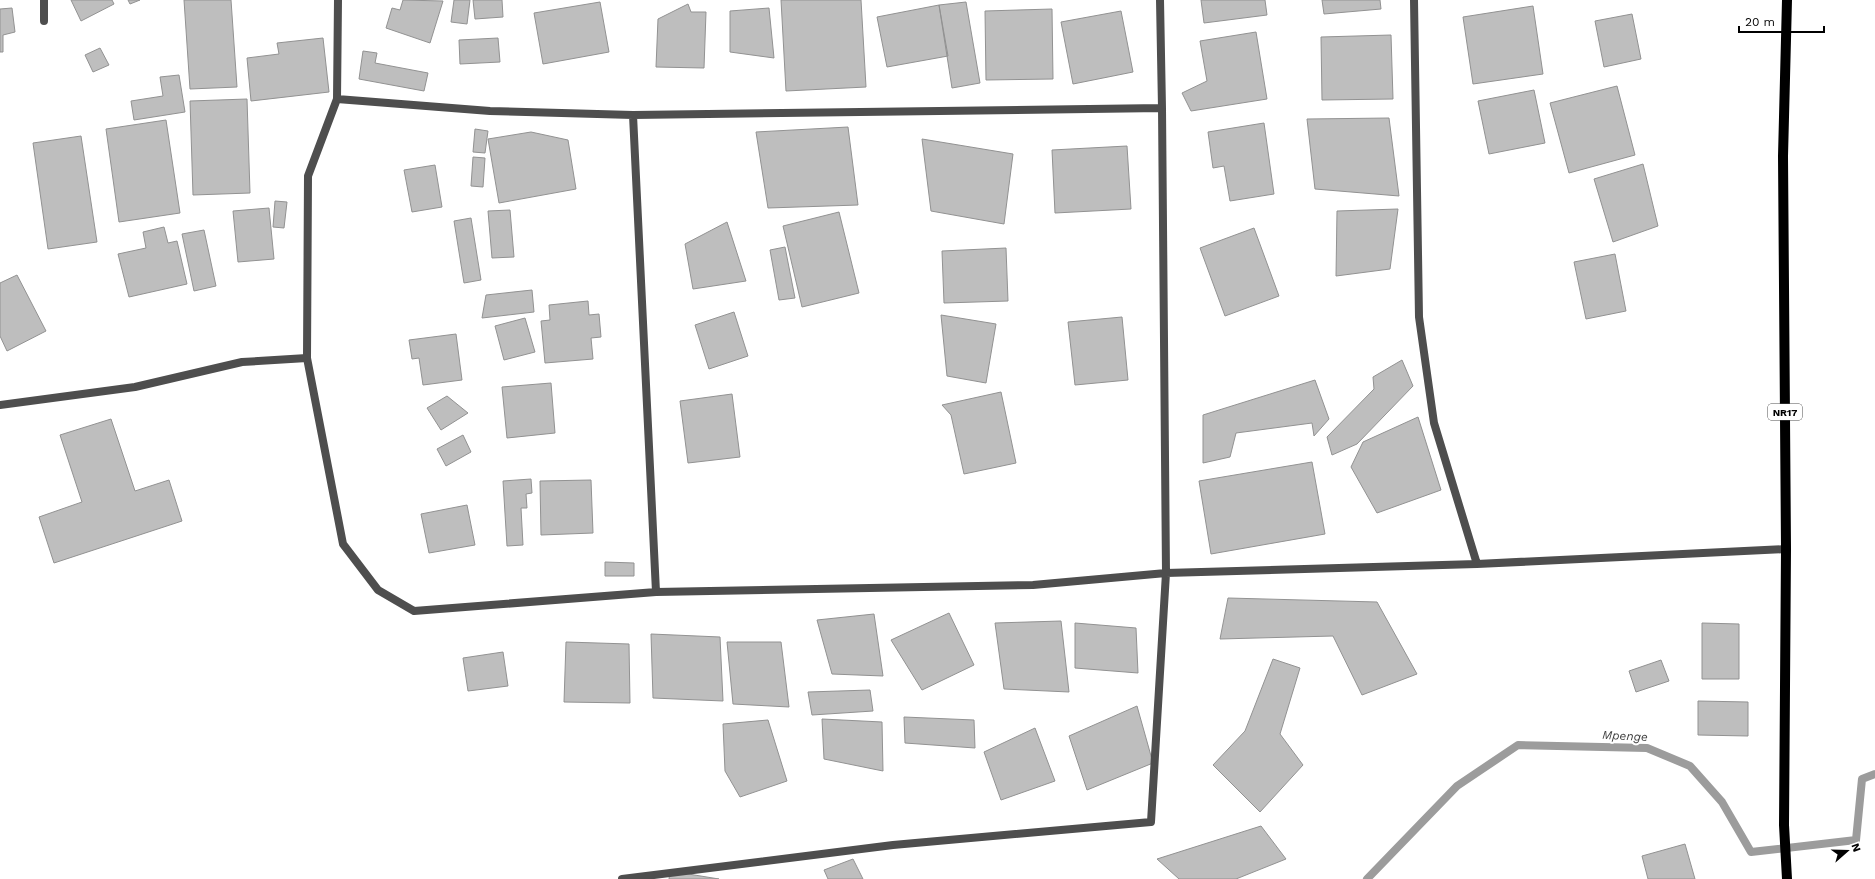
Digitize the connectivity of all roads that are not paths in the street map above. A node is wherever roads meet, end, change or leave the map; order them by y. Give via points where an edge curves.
1 (44, 0) edge
2 (338, 0) edge
3 (1160, 0) edge
4 (1414, 0) edge
5 (1787, 0) edge
6 (44, 21) dead end
7 (337, 99) junction
8 (1162, 108) junction
9 (633, 115) junction
10 (307, 358) junction
11 (0, 405) edge
12 (1786, 549) junction
13 (1477, 564) junction
14 (1166, 573) junction
15 (656, 592) junction
16 (622, 879) edge
17 (1787, 879) edge

1 - 6 street
2 - 7 street
3 - 8 street
4 - 13 street via 1419,317 1434,423
5 - 12 main road, NR17 via 1783,156
7 - 9 street via 490,111
7 - 10 street via 308,176
8 - 9 street
8 - 14 street
9 - 15 street
10 - 11 street via 242,362 135,387
10 - 15 street via 343,544 378,590 414,611
12 - 13 street
12 - 17 main road, NR17 via 1784,825
13 - 14 street
14 - 15 street via 1033,585
14 - 16 street via 1151,822 893,845

